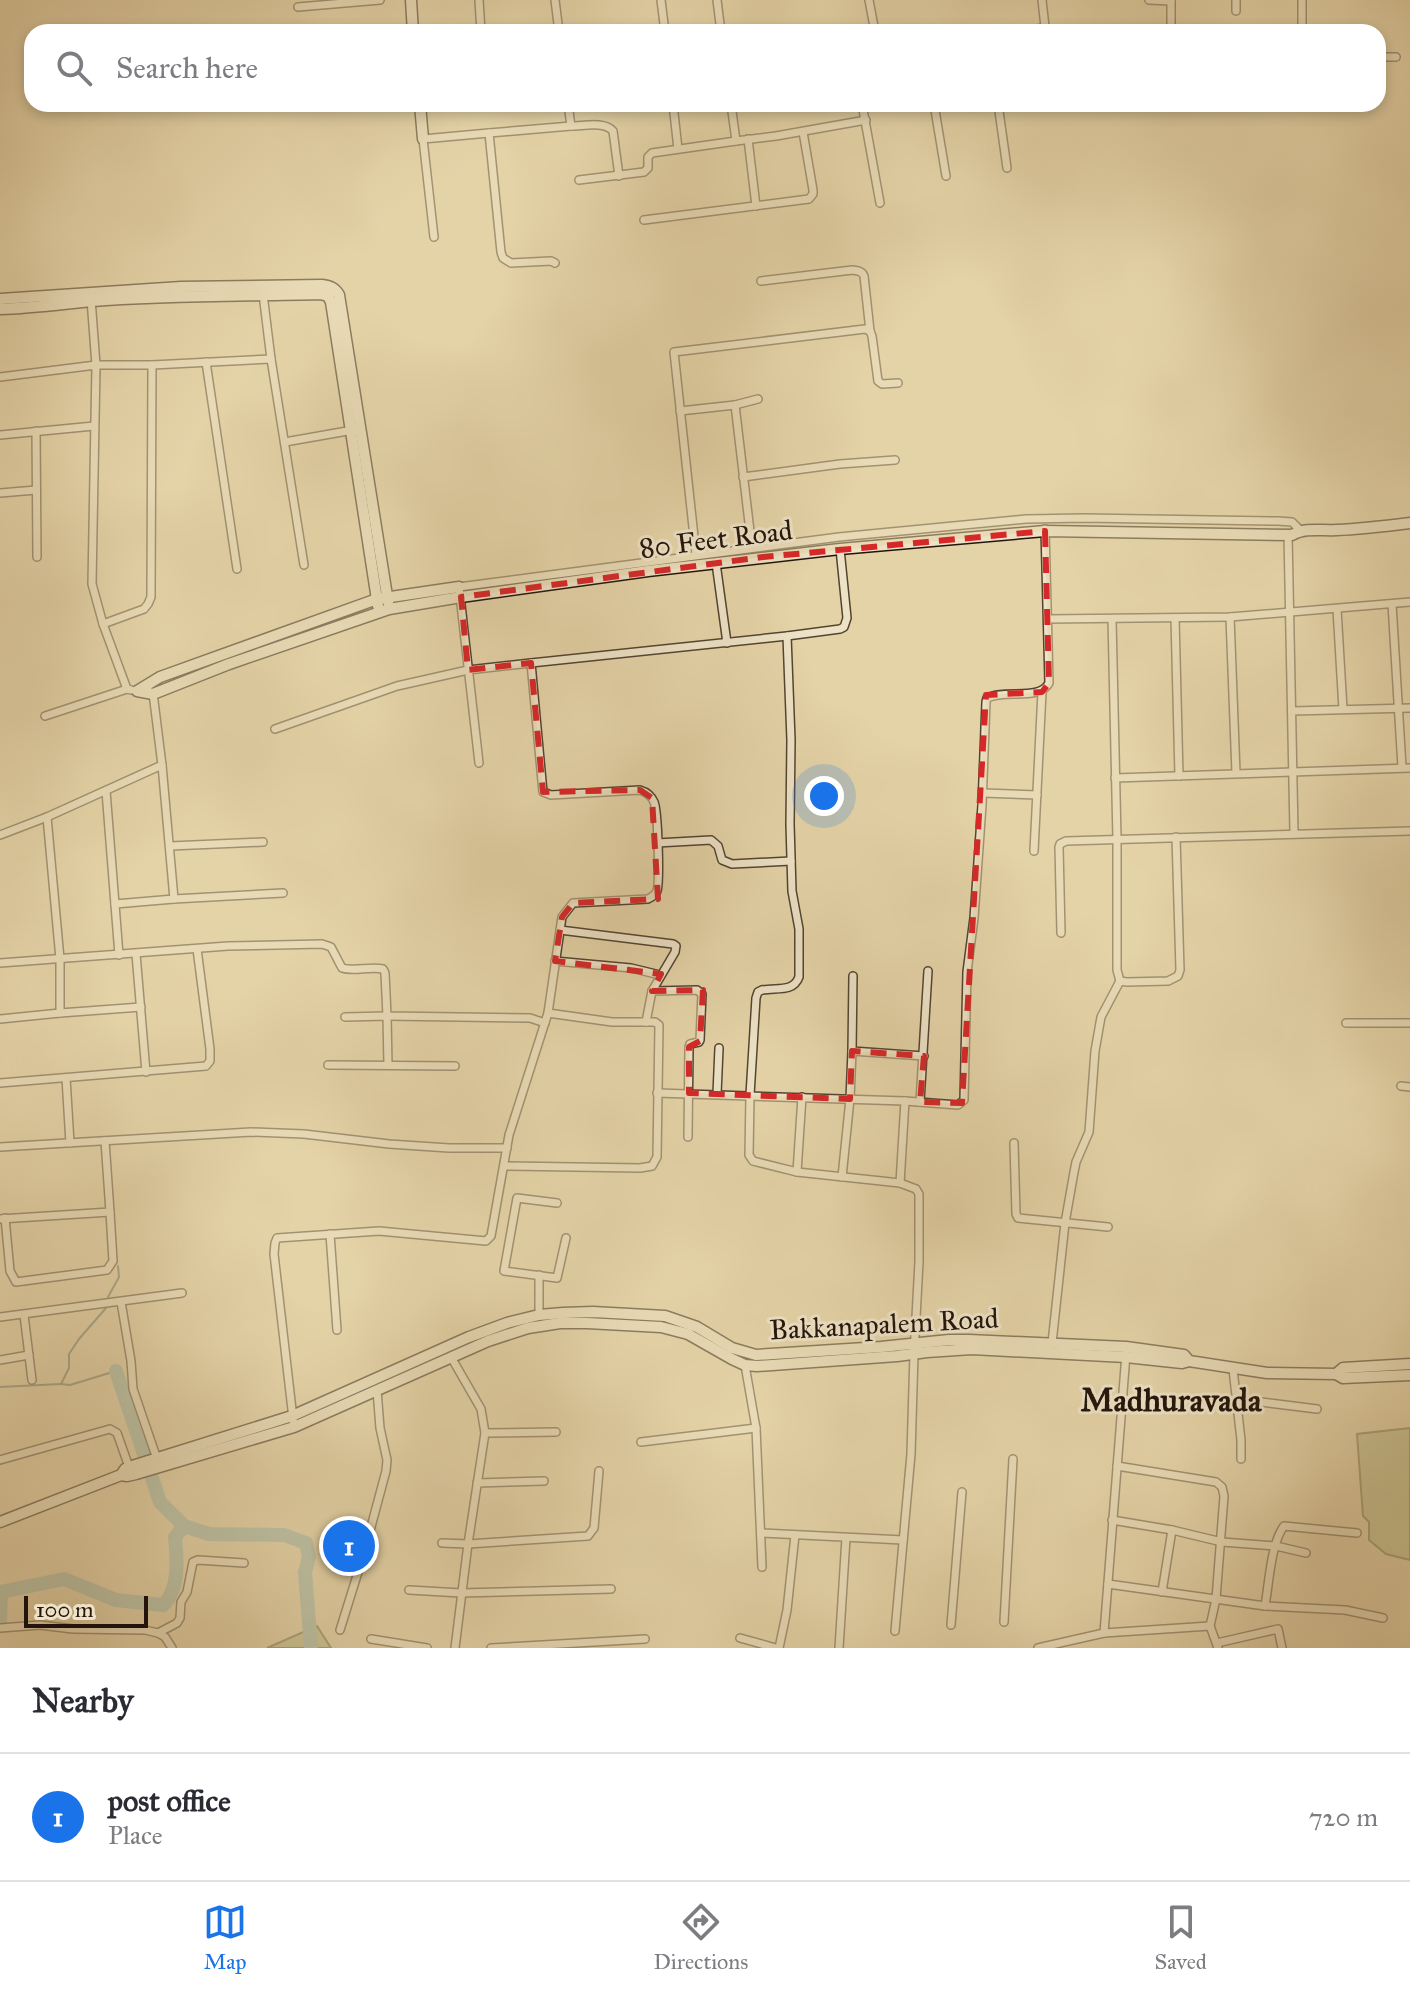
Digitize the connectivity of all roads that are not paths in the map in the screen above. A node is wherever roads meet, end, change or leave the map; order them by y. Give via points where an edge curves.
1 (380, 0) edge
2 (411, 0) edge
3 (479, 0) edge
4 (555, 0) edge
5 (661, 0) edge
6 (717, 0) edge
7 (869, 0) edge
8 (1042, 0) edge
9 (1149, 0) edge
10 (1171, 0) edge
11 (1236, 0) edge
12 (1302, 0) edge
13 (298, 7) dead end
14 (1236, 11) dead end
15 (412, 24) edge
16 (480, 24) edge
17 (558, 24) edge
18 (664, 24) edge
19 (720, 24) edge
20 (874, 24) edge
21 (1045, 24) edge
22 (1171, 24) edge
23 (1302, 24) edge
24 (1386, 57) edge
25 (1396, 57) dead end
26 (421, 112) edge
27 (569, 112) edge
28 (674, 112) edge
29 (732, 112) edge
30 (864, 112) edge
31 (935, 112) edge
32 (999, 112) edge
33 (866, 120) junction
34 (571, 126) junction
35 (803, 132) junction
36 (489, 133) junction
37 (423, 139) junction
38 (748, 139) junction
39 (736, 141) junction
40 (678, 149) junction
41 (1007, 168) dead end
42 (619, 176) junction
43 (946, 176) dead end
44 (579, 180) dead end
45 (880, 203) dead end
46 (756, 206) junction
47 (644, 220) dead end
48 (434, 237) dead end
49 (555, 263) dead end
50 (761, 281) dead end
51 (262, 290) junction
52 (91, 297) junction
53 (0, 299) edge
54 (0, 309) edge
55 (870, 331) junction
56 (271, 359) junction
57 (206, 362) junction
58 (96, 365) junction
59 (152, 365) junction
60 (0, 377) edge
61 (898, 383) dead end
62 (758, 399) dead end
63 (735, 405) junction
64 (680, 411) junction
65 (94, 426) junction
66 (355, 429) junction
67 (36, 431) junction
68 (0, 435) edge
69 (285, 442) junction
70 (895, 460) dead end
71 (743, 477) junction
72 (36, 490) junction
73 (0, 493) edge
74 (1045, 519) junction
75 (1410, 523) edge
76 (1045, 531) junction
77 (1294, 532) junction
78 (752, 548) junction
79 (840, 549) junction
80 (696, 555) junction
81 (37, 557) dead end
82 (716, 563) junction
83 (304, 565) dead end
84 (237, 569) dead end
85 (460, 592) junction
86 (382, 598) junction
87 (1410, 602) edge
88 (1392, 604) junction
89 (1337, 609) junction
90 (384, 611) junction
91 (1290, 613) junction
92 (1230, 617) junction
93 (1175, 618) junction
94 (1048, 619) junction
95 (1112, 619) junction
96 (103, 624) junction
97 (787, 636) junction
98 (727, 643) junction
99 (531, 663) junction
100 (468, 670) junction
101 (152, 688) junction
102 (132, 690) junction
103 (1042, 692) junction
104 (1398, 708) junction
105 (1410, 708) edge
106 (1343, 709) junction
107 (1292, 711) junction
108 (45, 716) dead end
109 (275, 729) dead end
110 (479, 763) dead end
111 (162, 765) junction
112 (1406, 768) edge
113 (1293, 771) junction
114 (1236, 773) junction
115 (1179, 776) junction
116 (1115, 778) junction
117 (106, 791) junction
118 (983, 793) junction
119 (1037, 795) junction
120 (47, 817) junction
121 (1410, 831) edge
122 (1294, 833) junction
123 (0, 835) edge
124 (1176, 837) junction
125 (1117, 839) junction
126 (263, 842) dead end
127 (657, 843) junction
128 (170, 846) junction
129 (1034, 851) dead end
130 (791, 861) junction
131 (283, 893) dead end
132 (174, 899) junction
133 (115, 904) junction
134 (560, 930) junction
135 (1061, 933) dead end
136 (197, 949) junction
137 (136, 954) junction
138 (119, 955) junction
139 (60, 959) junction
140 (555, 961) junction
141 (0, 963) edge
142 (928, 971) dead end
143 (660, 975) junction
144 (853, 976) dead end
145 (1120, 981) junction
146 (652, 991) junction
147 (141, 1007) junction
148 (60, 1013) junction
149 (548, 1013) junction
150 (387, 1016) junction
151 (345, 1017) dead end
152 (0, 1019) edge
153 (646, 1022) junction
154 (545, 1023) junction
155 (1346, 1023) dead end
156 (1410, 1023) edge
157 (719, 1048) dead end
158 (852, 1051) junction
159 (924, 1056) junction
160 (328, 1065) dead end
161 (388, 1065) junction
162 (455, 1066) dead end
163 (146, 1072) junction
164 (66, 1078) junction
165 (0, 1083) edge
166 (657, 1093) junction
167 (689, 1093) junction
168 (717, 1094) junction
169 (750, 1095) junction
170 (802, 1097) junction
171 (850, 1099) junction
172 (905, 1101) junction
173 (920, 1102) junction
174 (688, 1137) dead end
175 (105, 1141) junction
176 (70, 1143) junction
177 (1014, 1143) dead end
178 (0, 1147) edge
179 (507, 1148) junction
180 (504, 1166) junction
181 (797, 1172) junction
182 (842, 1177) junction
183 (900, 1183) junction
184 (557, 1203) dead end
185 (110, 1212) junction
186 (3, 1218) edge
187 (1065, 1223) junction
188 (1108, 1227) dead end
189 (330, 1234) junction
190 (566, 1238) dead end
191 (539, 1275) junction
192 (182, 1293) dead end
193 (121, 1302) junction
194 (24, 1315) junction
195 (539, 1315) junction
196 (0, 1317) edge
197 (337, 1330) dead end
198 (1052, 1343) junction
199 (914, 1349) junction
200 (1126, 1352) junction
201 (29, 1355) junction
202 (451, 1357) junction
203 (0, 1360) edge
204 (1410, 1364) edge
205 (745, 1365) junction
206 (1233, 1369) junction
207 (1336, 1374) junction
208 (1410, 1375) edge
209 (32, 1380) dead end
210 (377, 1390) junction
211 (1237, 1399) junction
212 (1317, 1409) dead end
213 (293, 1422) junction
214 (756, 1428) junction
215 (556, 1432) dead end
216 (485, 1433) junction
217 (641, 1442) dead end
218 (1013, 1459) dead end
219 (1241, 1459) dead end
220 (0, 1460) edge
221 (154, 1463) junction
222 (1117, 1466) junction
223 (130, 1471) junction
224 (599, 1471) dead end
225 (544, 1481) dead end
226 (477, 1487) junction
227 (962, 1492) dead end
228 (1112, 1520) junction
229 (0, 1522) edge
230 (1172, 1530) junction
231 (762, 1533) junction
232 (1357, 1533) dead end
233 (795, 1535) junction
234 (846, 1538) junction
235 (903, 1540) junction
236 (1222, 1542) junction
237 (442, 1543) dead end
238 (468, 1544) junction
239 (1276, 1546) junction
240 (1306, 1553) dead end
241 (244, 1563) dead end
242 (762, 1567) dead end
243 (1108, 1584) junction
244 (611, 1589) dead end
245 (409, 1590) dead end
246 (1162, 1592) junction
247 (461, 1593) junction
248 (1216, 1599) junction
249 (1265, 1606) junction
250 (1383, 1618) dead end
251 (1004, 1622) dead end
252 (951, 1625) dead end
253 (1210, 1626) junction
254 (0, 1628) edge
255 (340, 1630) dead end
256 (895, 1631) dead end
257 (158, 1633) junction
258 (1104, 1633) junction
259 (740, 1638) dead end
260 (371, 1639) dead end
261 (645, 1639) dead end
262 (1218, 1646) edge
263 (172, 1648) edge
264 (427, 1648) edge
265 (455, 1648) edge
266 (491, 1648) edge
267 (777, 1648) edge
268 (839, 1648) edge
269 (1038, 1648) edge
270 (1282, 1648) edge

1 - 13 street
2 - 15 street
3 - 16 street
4 - 17 street
5 - 18 street
6 - 19 street
7 - 20 street
8 - 21 street
9 - 10 street
10 - 22 street
11 - 14 street
12 - 23 street
24 - 25 street
26 - 37 street
27 - 34 street
28 - 40 street
29 - 39 street
30 - 33 street
31 - 43 street
32 - 41 street
33 - 35 street
33 - 45 street
34 - 36 street
34 - 42 street via 610,127
35 - 38 street
35 - 46 street via 811,197
36 - 37 street
36 - 49 street via 503,258 511,263
37 - 48 street
38 - 39 street
38 - 46 street
39 - 40 street
40 - 42 street via 649,155 644,172
42 - 44 street
46 - 47 street
50 - 55 street via 862,272
51 - 52 street via 181,287
51 - 56 street
51 - 66 street via 322,285 336,289
52 - 53 street
52 - 54 street
52 - 58 street
55 - 61 street via 878,381
55 - 64 street via 858,328 674,352
56 - 57 street
56 - 69 street
57 - 59 street
57 - 84 street
58 - 59 street
58 - 60 street
58 - 65 street
59 - 96 street via 151,597 144,609
62 - 63 street
63 - 64 street
63 - 71 street
64 - 80 street
65 - 67 street
65 - 96 street via 92,584
66 - 69 street
66 - 86 street
67 - 68 street
67 - 72 street
69 - 83 street
70 - 71 street
71 - 78 street
72 - 73 street
72 - 81 street
74 - 76 street
74 - 77 street via 1292,522
74 - 78 street
75 - 77 street, 80 Feet Road
76 - 77 street, 80 Feet Road
76 - 79 street, 80 Feet Road
76 - 94 street
77 - 91 street
78 - 80 street
79 - 82 street, 80 Feet Road
79 - 97 street via 844,627
80 - 85 street
82 - 85 street, 80 Feet Road
82 - 98 street
85 - 86 street
85 - 90 street, 80 Feet Road
85 - 100 street
86 - 90 street
86 - 101 street via 160,677
87 - 88 street
88 - 89 street
88 - 104 street
89 - 91 street
89 - 106 street
90 - 101 street, 80 Feet Road
91 - 92 street
91 - 107 street
92 - 93 street
92 - 114 street
93 - 95 street
93 - 115 street
94 - 95 street
94 - 103 street via 1049,683
95 - 116 street
96 - 102 street
97 - 98 street
97 - 130 street
98 - 99 street
99 - 100 street
99 - 127 street via 543,792 647,792 655,804
100 - 109 street via 397,686
100 - 110 street
101 - 102 street
101 - 111 street
102 - 108 street
103 - 118 street via 987,698
103 - 119 street
104 - 105 street
104 - 106 street
104 - 112 street
106 - 107 street
107 - 113 street
111 - 117 street
111 - 128 street
112 - 113 street
113 - 114 street
113 - 122 street
114 - 115 street
115 - 116 street
116 - 125 street
117 - 120 street
117 - 133 street
118 - 119 street
118 - 173 street via 967,972 966,1095 958,1105
119 - 129 street
120 - 123 street
120 - 139 street
121 - 122 street
122 - 124 street
124 - 125 street
124 - 145 street via 1178,976 1168,981
125 - 135 street via 1060,844
125 - 145 street
126 - 128 street
127 - 130 street via 711,840 722,860 732,864
127 - 134 street via 658,888 653,896 573,903
128 - 132 street
130 - 169 street via 799,977 789,988 758,992
131 - 132 street
132 - 133 street
133 - 138 street
134 - 140 street
134 - 143 street via 673,944 675,952
136 - 137 street
136 - 150 street via 331,947 342,968 383,969
136 - 163 street via 210,1061 206,1066
137 - 138 street
137 - 147 street
138 - 139 street
139 - 141 street
139 - 148 street
140 - 143 street
140 - 149 street
142 - 159 street
143 - 146 street
144 - 158 street
145 - 187 street via 1101,1017 1089,1132 1076,1162
146 - 153 street
146 - 167 street via 702,994 700,1040 689,1047
147 - 148 street
147 - 163 street
148 - 152 street
149 - 153 street
149 - 154 street
150 - 151 street
150 - 154 street via 530,1018
150 - 161 street
153 - 166 street via 659,1025
154 - 179 street
155 - 156 street
157 - 168 street
158 - 159 street
158 - 171 street
159 - 173 street
160 - 161 street
161 - 162 street
163 - 164 street
164 - 165 street
164 - 176 street
166 - 167 street
166 - 180 street via 657,1157 652,1166
167 - 168 street
167 - 174 street
168 - 169 street
169 - 170 street
169 - 181 street via 749,1155 753,1161
170 - 171 street
170 - 181 street
171 - 172 street
171 - 182 street
172 - 173 street
172 - 183 street
175 - 176 street
175 - 179 street via 251,1132
175 - 185 street
176 - 178 street
177 - 187 street via 1018,1218
179 - 180 street
180 - 189 street via 486,1241 379,1231
181 - 182 street
182 - 183 street
183 - 199 street via 916,1189 921,1199
184 - 191 street via 517,1198 504,1271
185 - 186 street
185 - 186 street via 113,1261 107,1270 16,1282
187 - 188 street
187 - 198 street
189 - 197 street
189 - 213 street via 282,1237 275,1243
190 - 191 street via 557,1278
191 - 195 street
192 - 193 street
193 - 194 street
193 - 221 street via 133,1389
194 - 196 street
194 - 201 street
195 - 199 street, Bakkanapalem Road via 665,1316 756,1355
195 - 213 street, Bakkanapalem Road via 469,1337
198 - 199 street, Bakkanapalem Road via 949,1340
198 - 200 street, Bakkanapalem Road
199 - 200 street
199 - 205 street
199 - 235 street
200 - 206 street, Bakkanapalem Road via 1184,1355 1189,1361
200 - 222 street
201 - 203 street
201 - 209 street
202 - 205 street via 528,1328 603,1323 676,1330
202 - 210 street
202 - 216 street via 481,1409
204 - 207 street via 1343,1368
205 - 214 street
206 - 207 street, Bakkanapalem Road
206 - 211 street
207 - 208 street, Bakkanapalem Road
210 - 213 street
210 - 255 street via 387,1460 383,1488
211 - 212 street
211 - 219 street
213 - 221 street
214 - 217 street
214 - 231 street
215 - 216 street
216 - 226 street
218 - 251 street
220 - 223 street via 110,1429 117,1433
221 - 223 street
222 - 228 street
222 - 236 street via 1216,1482 1224,1496
223 - 229 street
224 - 238 street via 594,1528 588,1536
225 - 226 street
226 - 238 street
227 - 252 street
228 - 230 street
228 - 243 street
230 - 236 street
230 - 246 street
231 - 233 street
231 - 242 street
232 - 239 street via 1284,1526
233 - 234 street
233 - 267 street
234 - 235 street
234 - 268 street
235 - 256 street
236 - 239 street
236 - 248 street
237 - 238 street
238 - 247 street
239 - 240 street
239 - 249 street
241 - 257 street via 193,1562 180,1618
243 - 246 street
243 - 258 street
244 - 247 street
245 - 247 street
246 - 248 street
247 - 265 street
248 - 249 street
248 - 253 street
249 - 250 street via 1345,1610
253 - 258 street
253 - 262 street
254 - 257 street via 40,1625
257 - 263 street
258 - 269 street
259 - 267 street
260 - 264 street
261 - 266 street
262 - 270 street via 1278,1629

